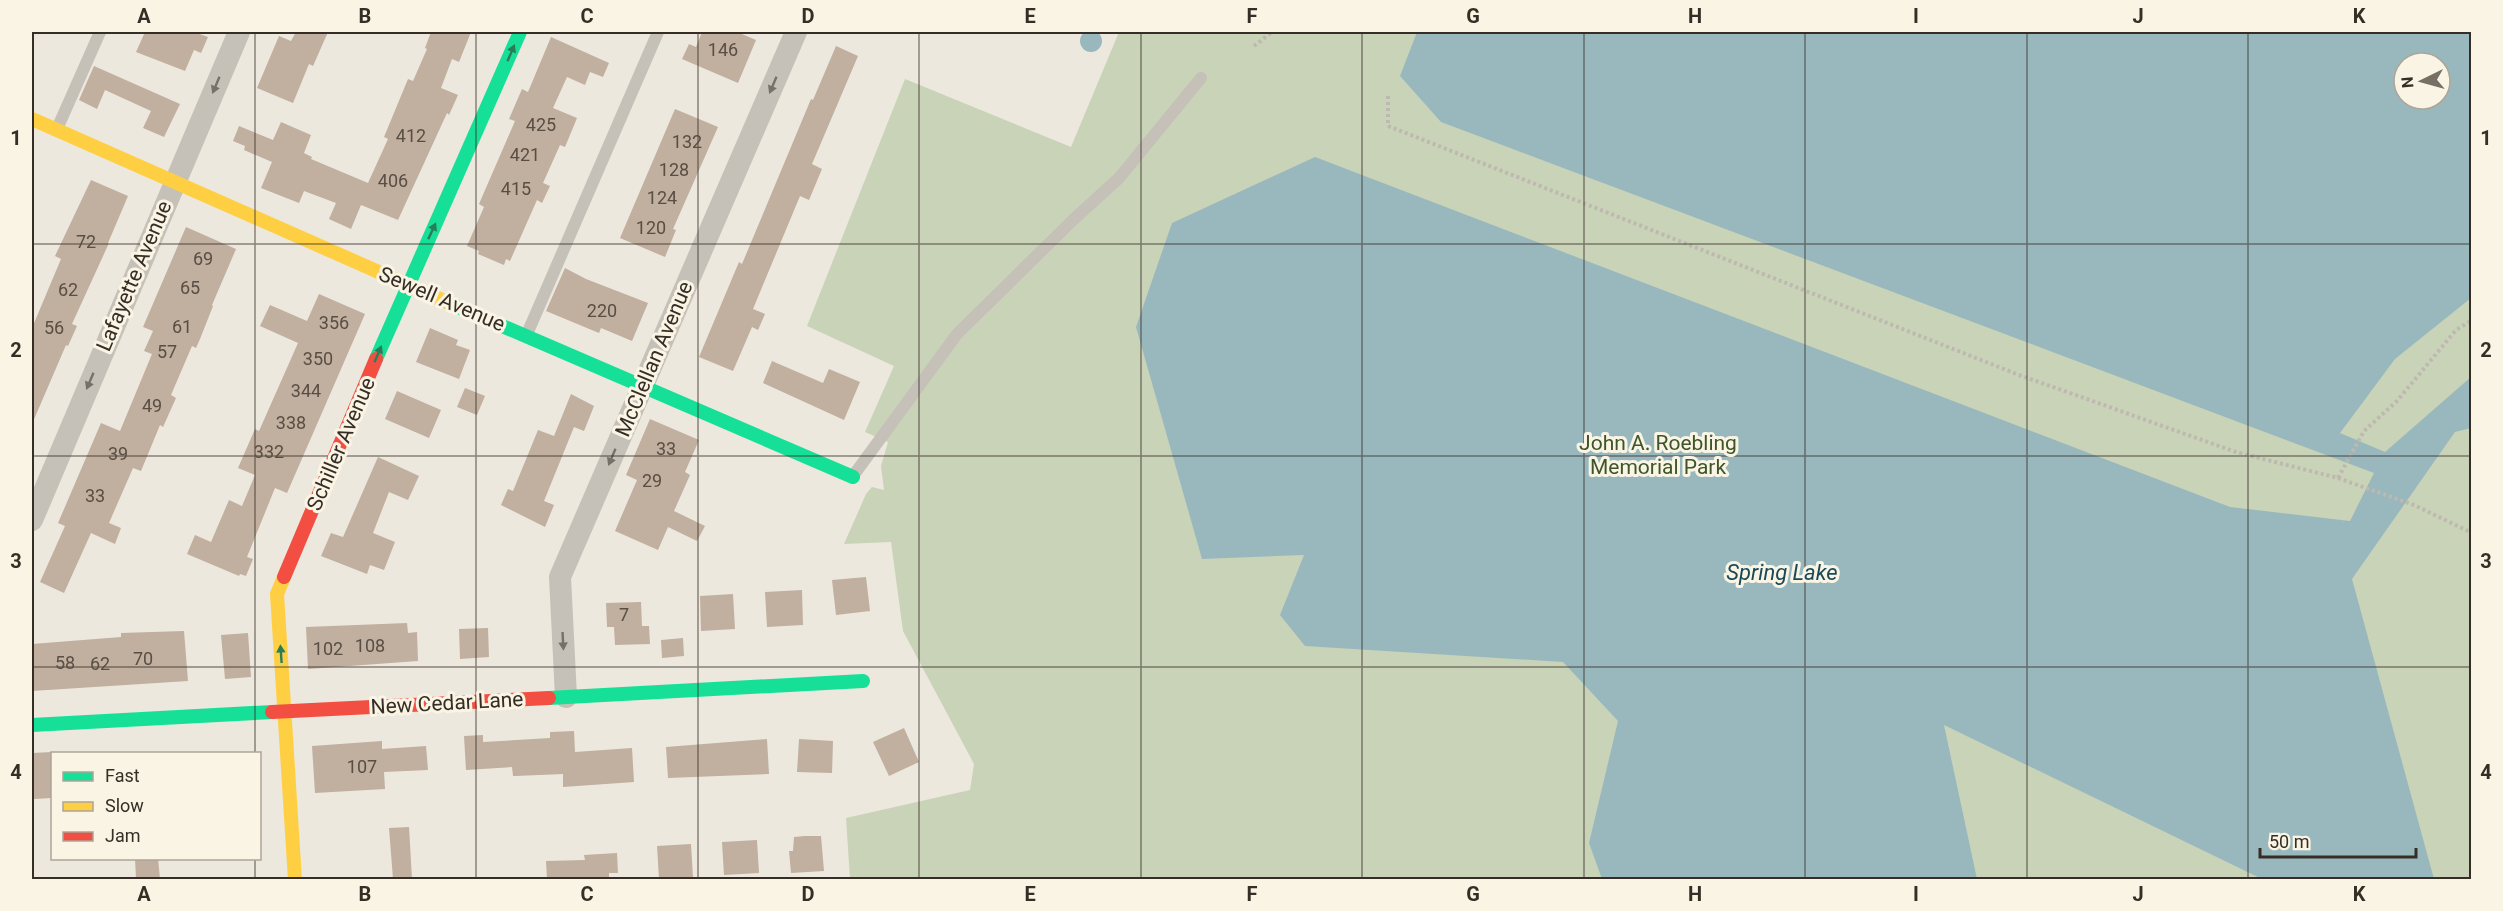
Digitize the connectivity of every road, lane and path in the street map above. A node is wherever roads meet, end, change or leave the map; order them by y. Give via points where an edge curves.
1 (100, 32) edge
2 (239, 32) edge
3 (520, 32) edge
4 (658, 32) edge
5 (796, 32) edge
6 (1272, 32) edge
7 (1254, 46) dead end
8 (1201, 78) dead end
9 (1388, 96) dead end
10 (32, 119) edge
11 (57, 130) junction
12 (173, 184) junction
13 (408, 284) junction
14 (2472, 320) edge
15 (527, 335) junction
16 (643, 384) junction
17 (853, 477) joint
18 (2338, 478) junction
19 (32, 520) edge
20 (2472, 535) edge
21 (863, 681) dead end
22 (566, 697) junction
23 (284, 713) junction
24 (32, 725) edge
25 (294, 879) edge

1 - 11 lane
2 -> 12 street, Lafayette Avenue
13 -> 3 street, Schiller Avenue
4 - 15 lane
5 -> 16 street, McClellan Avenue
6 - 7 path
8 - 17 lane via 1119,178 957,334
9 - 18 path via 1388,126 2019,375 2236,452
10 - 11 street, Sewell Avenue
11 - 12 street, Sewell Avenue
12 - 13 street, Sewell Avenue
12 -> 19 street, Lafayette Avenue
13 - 15 street, Sewell Avenue
23 -> 13 street, Schiller Avenue via 277,594
14 - 18 path via 2456,330 2397,401 2364,431
15 - 16 street, Sewell Avenue
16 - 17 street, Sewell Avenue
16 -> 22 street, McClellan Avenue via 560,577
18 - 20 path via 2414,505
21 - 22 street, New Cedar Lane
22 - 23 street, New Cedar Lane
23 - 24 street, New Cedar Lane
23 - 25 street, Schiller Avenue

